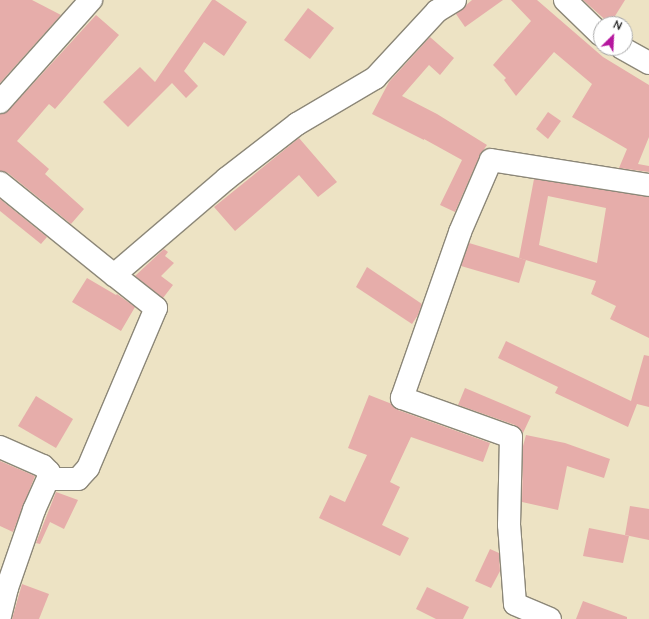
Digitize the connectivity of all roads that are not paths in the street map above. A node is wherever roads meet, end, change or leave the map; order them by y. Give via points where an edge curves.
1 (91, 0) edge
2 (455, 0) edge
3 (569, 2) edge
4 (593, 27) edge
5 (633, 54) edge
6 (649, 63) edge
7 (0, 102) edge
8 (0, 183) edge
9 (649, 185) edge
10 (114, 276) junction
11 (0, 447) edge
12 (48, 479) junction
13 (2, 602) edge
14 (550, 619) edge

1 - 7 street
2 - 10 street via 437,11 375,78 297,124 226,179
3 - 4 street
5 - 6 street
8 - 10 street
9 - 14 street via 491,160 460,232 402,398 511,437 509,525 515,604
10 - 12 street via 156,308 88,468 78,479
11 - 12 street via 43,466 50,472
12 - 13 street via 34,510

